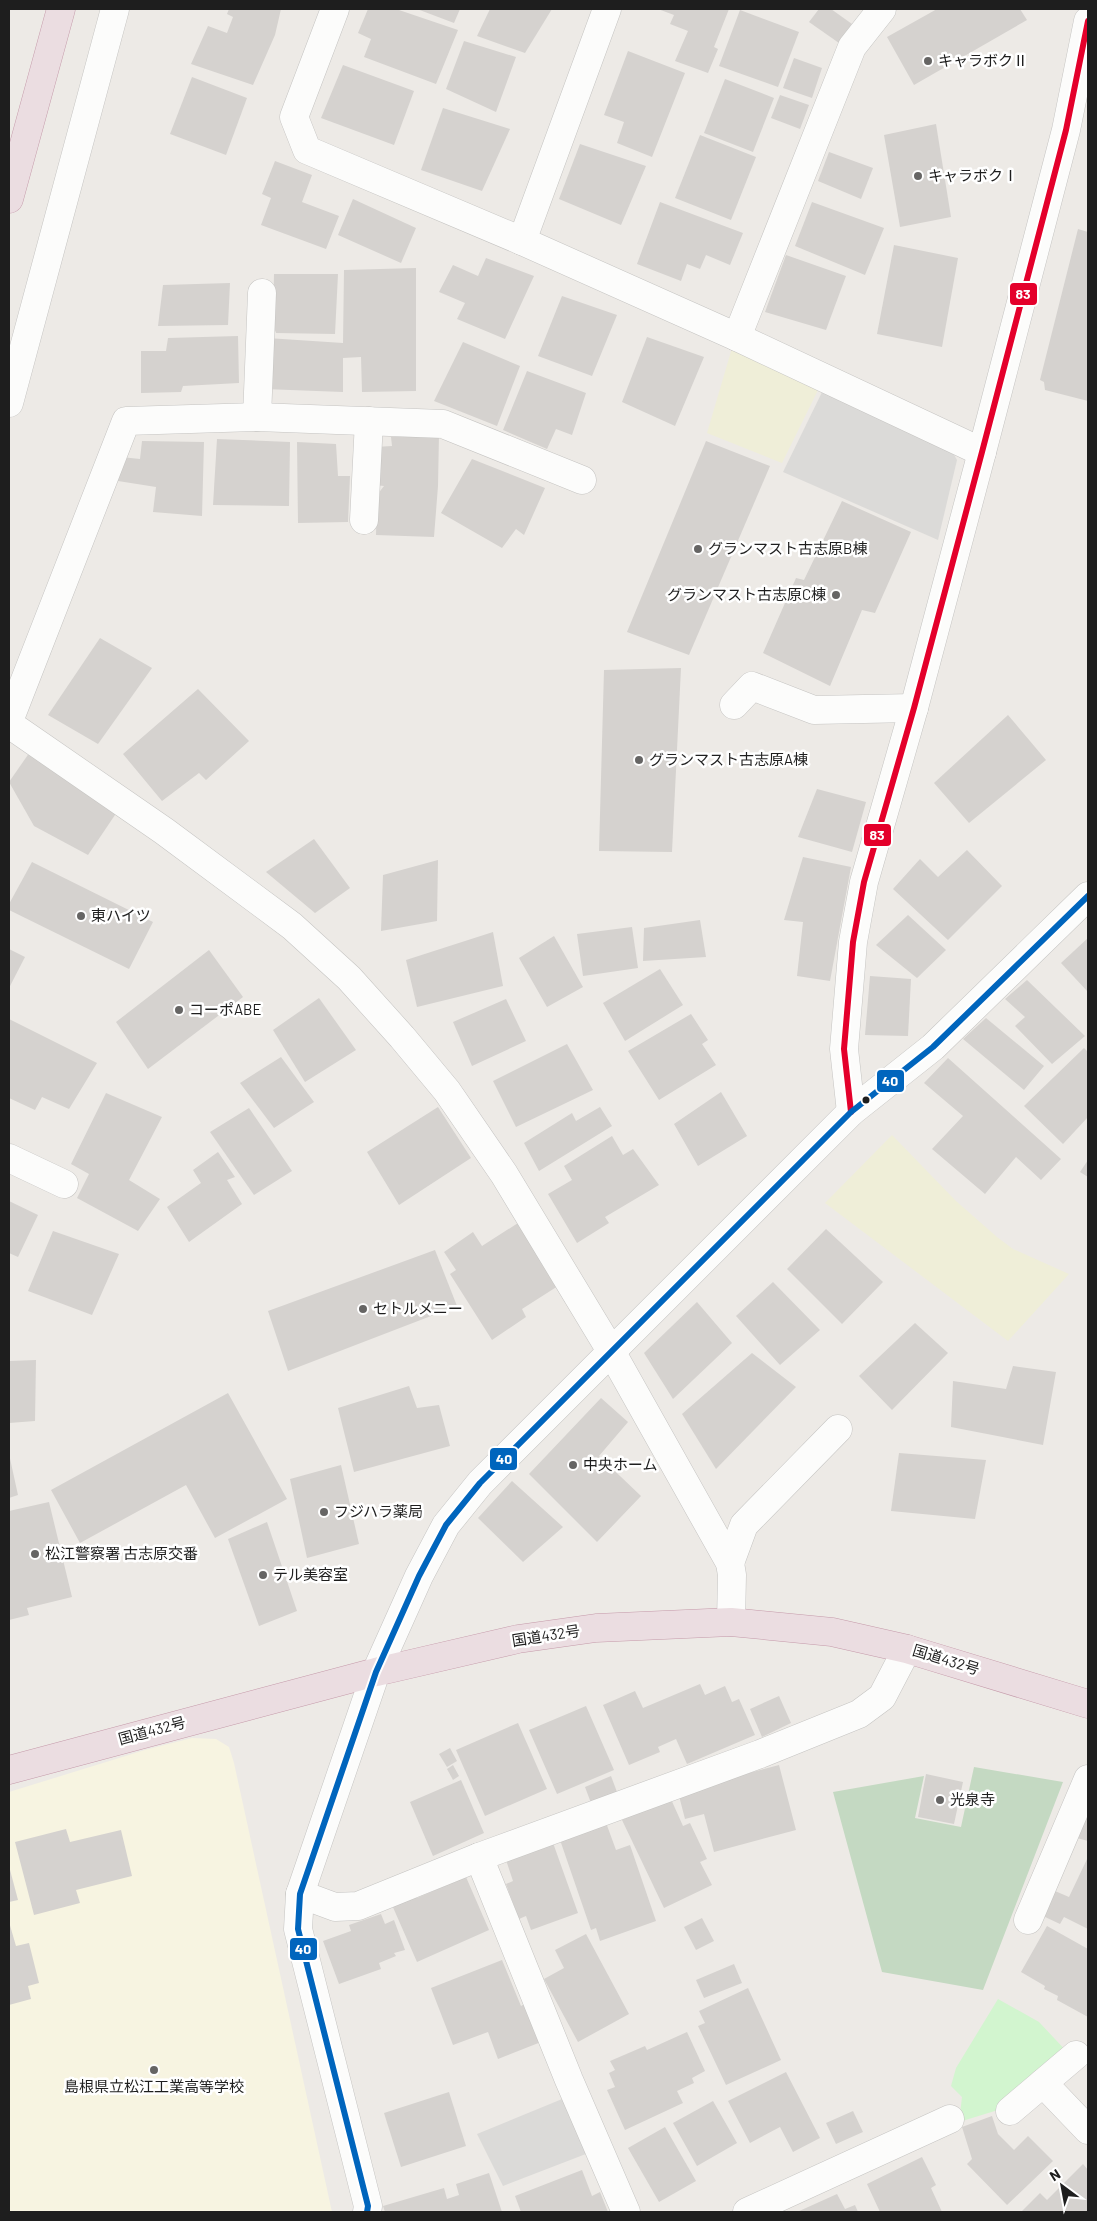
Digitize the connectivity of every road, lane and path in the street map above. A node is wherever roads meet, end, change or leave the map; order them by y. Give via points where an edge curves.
1 (61, 9) edge
2 (114, 9) edge
3 (335, 9) edge
4 (607, 9) edge
5 (882, 9) edge
6 (1088, 22) edge
7 (9, 199) edge
8 (522, 241) junction
9 (262, 292) dead end
10 (736, 337) junction
11 (9, 403) edge
12 (257, 417) junction
13 (369, 421) junction
14 (982, 452) junction
15 (582, 480) dead end
16 (364, 520) dead end
17 (734, 705) dead end
18 (914, 708) junction
19 (9, 723) edge
20 (1088, 896) edge
21 (851, 1112) junction
22 (9, 1158) edge
23 (64, 1184) dead end
24 (611, 1351) junction
25 (838, 1429) dead end
26 (730, 1563) junction
27 (731, 1622) junction
28 (907, 1649) junction
29 (376, 1672) junction
30 (1088, 1704) edge
31 (9, 1770) edge
32 (1088, 1779) edge
33 (478, 1856) junction
34 (300, 1894) junction
35 (1028, 1920) dead end
36 (1076, 2055) dead end
37 (1043, 2083) junction
38 (1010, 2111) dead end
39 (950, 2119) dead end
40 (1088, 2130) edge
41 (368, 2212) edge
42 (626, 2212) edge
43 (747, 2212) edge

1 - 7 highway
2 - 11 street
3 - 8 street via 294,117 307,150
4 - 8 street
5 - 10 street via 852,47
6 - 14 street via 1066,130
8 - 10 street
9 - 12 street
10 - 14 street
12 - 13 street
12 - 19 street via 126,421
13 - 15 street via 443,424
13 - 16 street
14 - 18 street
17 - 18 street via 752,686 814,710
18 - 21 street via 864,882 853,942 844,1049
19 - 24 street via 241,887 292,926 349,978 447,1091 504,1174
20 - 21 street via 933,1047
21 - 24 street
22 - 23 street
24 - 26 street
24 - 29 street via 480,1483 446,1525
25 - 26 street via 744,1525
26 - 27 street
27 - 28 highway, 国道432号 via 832,1632
27 - 29 highway, 国道432号 via 596,1628 528,1637
28 - 30 highway, 国道432号
28 - 33 street via 882,1697 858,1714 760,1754
29 - 31 highway, 国道432号
29 - 34 street
32 - 35 street
33 - 34 street via 358,1906 335,1907
33 - 42 street
34 - 41 street via 298,1929
36 - 37 street
37 - 38 street
37 - 40 street
39 - 43 street

